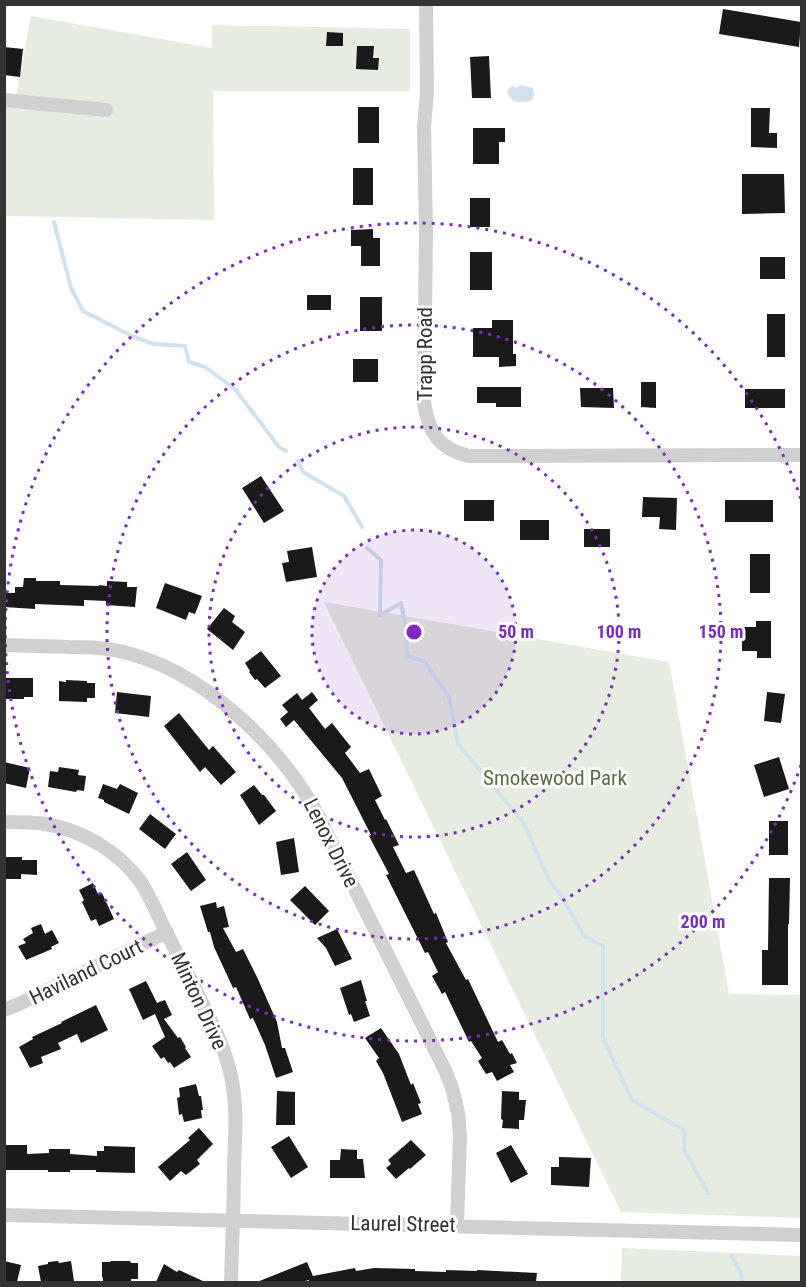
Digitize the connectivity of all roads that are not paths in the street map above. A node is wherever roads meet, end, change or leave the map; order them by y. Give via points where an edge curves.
1 (426, 4) edge
2 (4, 100) edge
3 (106, 111) dead end
4 (801, 455) edge
5 (4, 645) edge
6 (4, 822) edge
7 (167, 932) junction
8 (4, 1010) edge
9 (4, 1215) edge
10 (233, 1220) junction
11 (457, 1225) junction
12 (801, 1235) edge
13 (231, 1282) edge

1 - 4 street, Trapp Road via 424,402 431,430 438,440 469,456
2 - 3 street
5 - 11 street, Lenox Drive via 116,650 163,665 185,676 245,723 289,769 316,811 452,1088 460,1135
6 - 7 street, Minton Drive via 62,828 104,847 139,880
7 - 8 street, Haviland Court
7 - 10 street, Minton Drive via 221,1043 231,1073 235,1104
9 - 10 street, Laurel Street
10 - 11 street, Laurel Street
10 - 13 street, Minton Drive
11 - 12 street, Laurel Street

